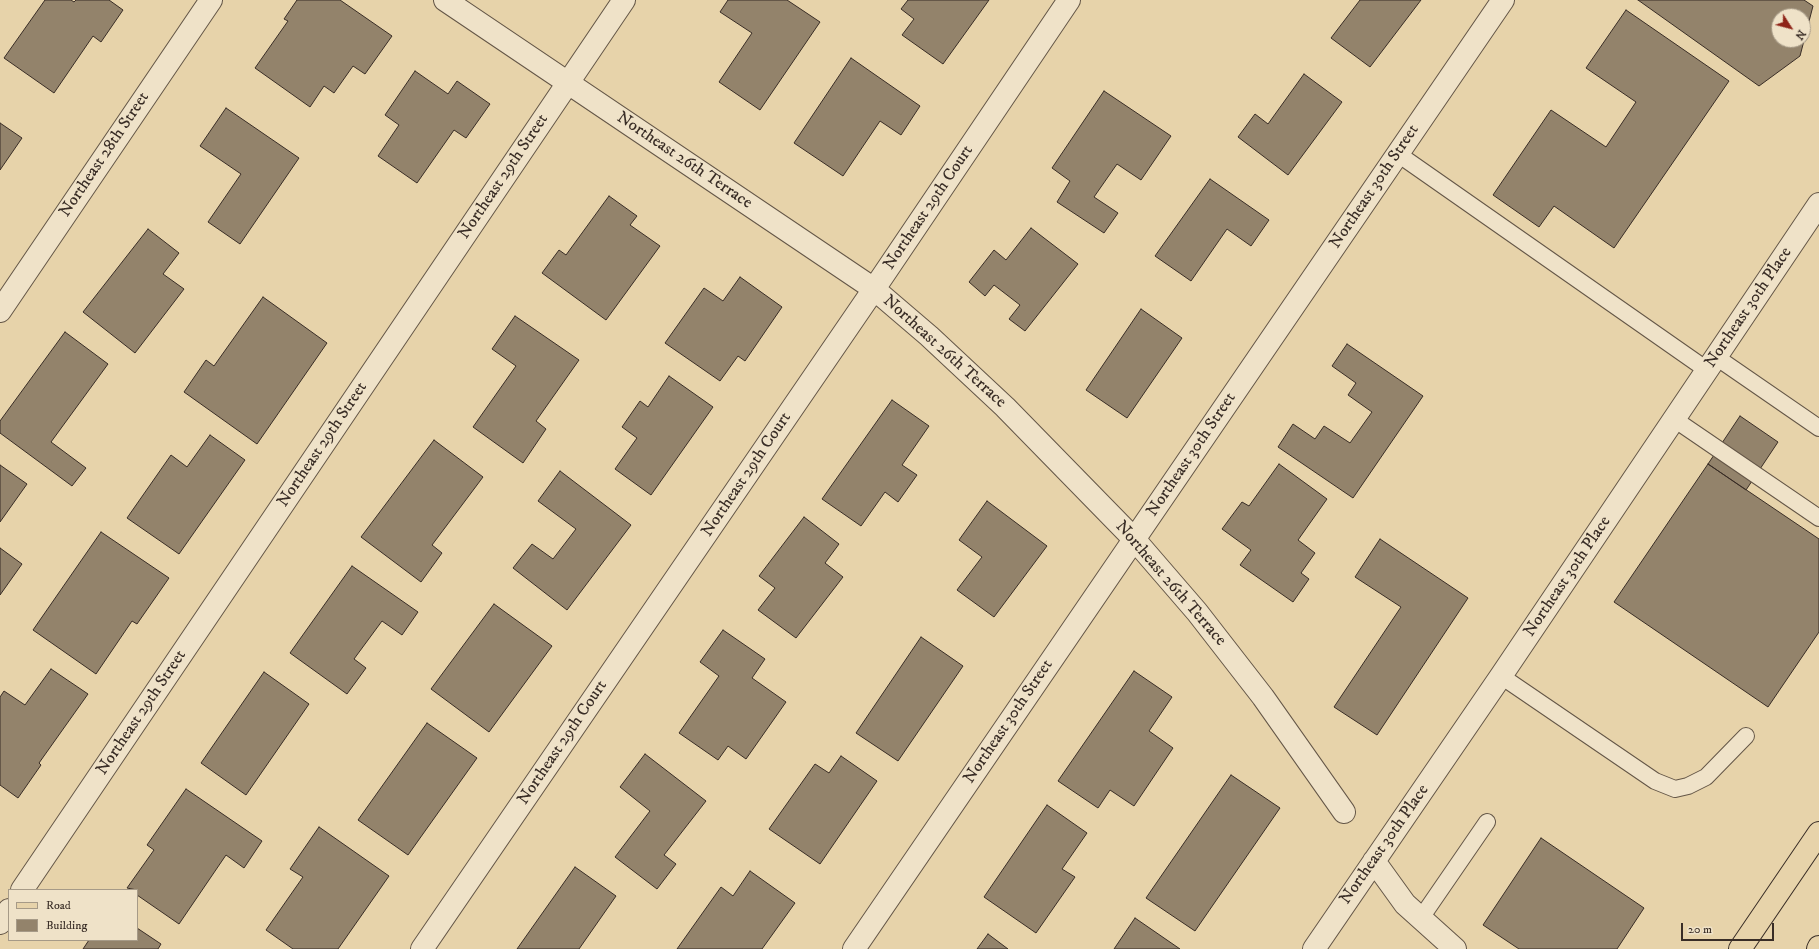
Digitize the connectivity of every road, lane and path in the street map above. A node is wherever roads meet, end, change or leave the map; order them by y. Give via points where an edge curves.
1 (211, 0) edge
2 (445, 0) edge
3 (624, 0) edge
4 (1069, 0) edge
5 (1503, 0) edge
6 (568, 83) junction
7 (1398, 154) junction
8 (1819, 204) edge
9 (874, 289) junction
10 (0, 310) edge
11 (1712, 364) junction
12 (1674, 419) junction
13 (1819, 428) edge
14 (1819, 518) edge
15 (1134, 539) junction
16 (1501, 676) junction
17 (1746, 736) dead end
18 (1344, 812) dead end
19 (1487, 822) dead end
20 (1819, 833) edge
21 (1374, 861) junction
22 (23, 889) edge
23 (8, 911) edge
24 (1421, 918) junction
25 (0, 923) edge
26 (422, 949) edge
27 (854, 949) edge
28 (1314, 949) edge
29 (1455, 949) edge
30 (1740, 949) edge

1 - 10 street, Northeast 28th Street
2 - 6 street, Northeast 26th Terrace
3 - 6 street, Northeast 29th Street
4 - 9 street, Northeast 29th Court
5 - 7 street, Northeast 30th Street
6 - 9 street, Northeast 26th Terrace
6 - 22 street, Northeast 29th Street
7 - 11 lane
7 - 15 street, Northeast 30th Street
8 - 11 street, Northeast 30th Place
9 - 15 street, Northeast 26th Terrace via 1005,407
9 - 26 street, Northeast 29th Court
11 - 12 street, Northeast 30th Place
11 - 13 lane
12 - 14 lane
12 - 16 street, Northeast 30th Place
15 - 18 street, Northeast 26th Terrace via 1197,612 1263,697
15 - 27 street, Northeast 30th Street
16 - 17 lane via 1655,781 1675,789 1706,777
16 - 21 street, Northeast 30th Place
19 - 24 lane
20 - 30 main road
21 - 24 street via 1405,904
21 - 28 street, Northeast 30th Place
23 - 25 street
24 - 29 street

